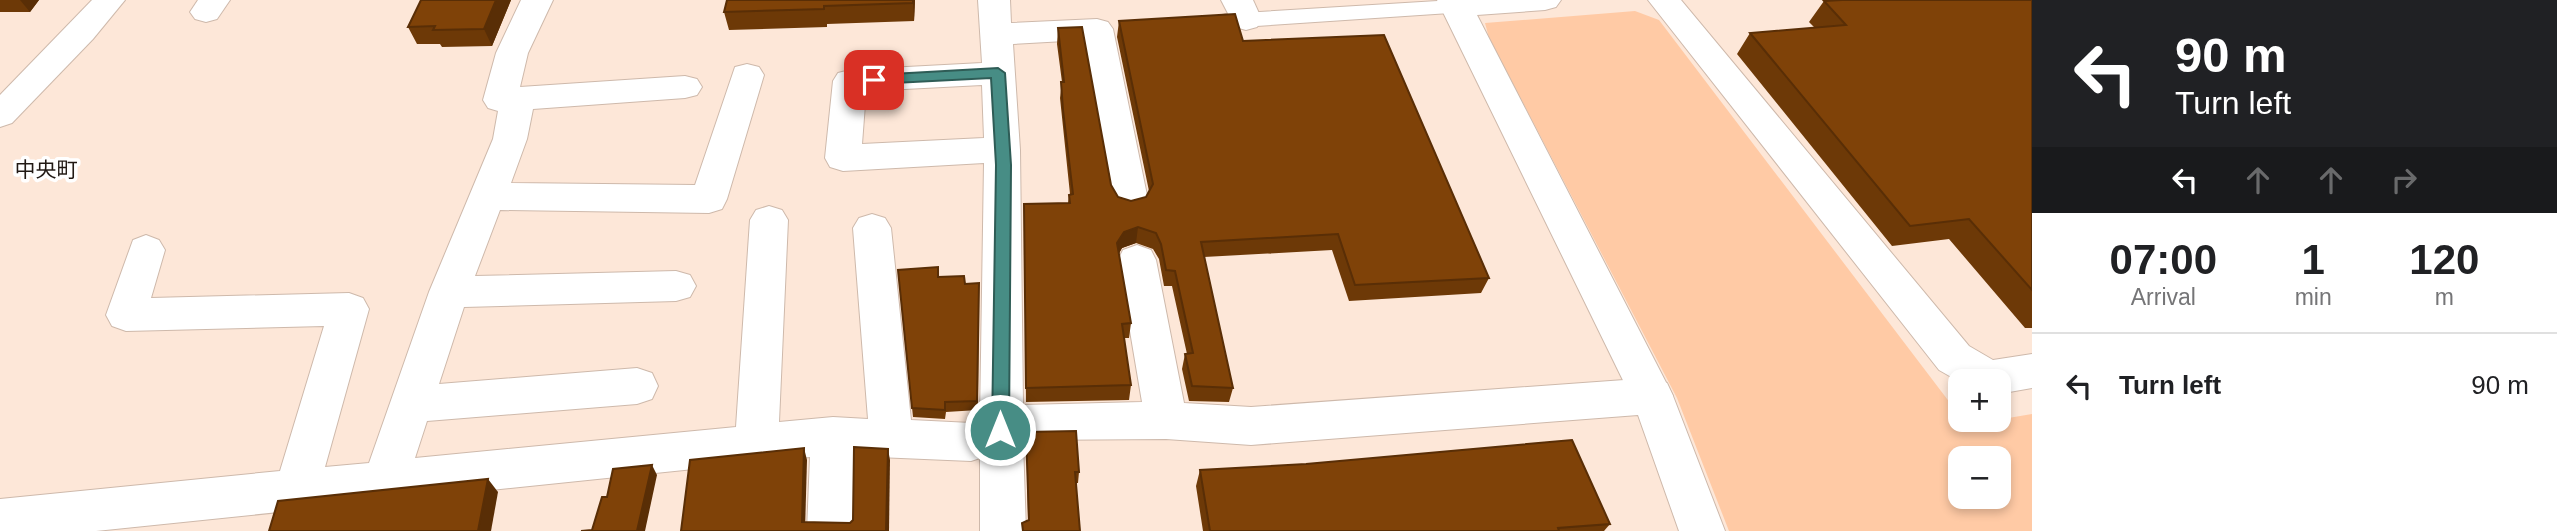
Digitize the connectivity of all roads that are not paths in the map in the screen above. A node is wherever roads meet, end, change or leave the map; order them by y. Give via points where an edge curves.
1 (109, 0) edge
2 (537, 0) edge
3 (1545, 0) edge
4 (1664, 0) edge
5 (1455, 4) edge
6 (1241, 10) edge
7 (995, 17) edge
8 (1206, 22) edge
9 (998, 73) junction
10 (747, 75) dead end
11 (685, 87) dead end
12 (518, 99) junction
13 (0, 115) edge
14 (1002, 150) junction
15 (488, 196) junction
16 (1130, 201) edge
17 (769, 220) dead end
18 (872, 228) dead end
19 (146, 250) dead end
20 (1137, 260) dead end
21 (676, 286) dead end
22 (449, 292) junction
23 (2032, 371) edge
24 (637, 386) dead end
25 (1652, 396) junction
26 (412, 404) junction
27 (1166, 420) junction
28 (1000, 430) junction
29 (832, 436) junction
30 (891, 439) junction
31 (757, 444) junction
32 (385, 481) junction
33 (296, 491) junction
34 (0, 520) edge
35 (830, 531) edge
36 (1003, 531) edge
37 (1702, 531) edge

1 - 13 street
2 - 12 street via 512,52 500,100
3 - 5 street
4 - 23 street via 1954,358 1989,378
5 - 6 street
5 - 25 street
6 - 8 street
7 - 9 street
7 - 16 street via 1111,28
9 - 14 street
9 - 14 street via 850,81 843,158
10 - 15 street via 709,199
11 - 12 street
12 - 15 street
14 - 28 street
15 - 22 street
17 - 31 street
18 - 30 street
19 - 33 street via 125,315 349,309
20 - 27 street
21 - 22 street
22 - 26 street
24 - 26 street
25 - 27 street via 1251,426
25 - 37 street
26 - 32 street
27 - 28 street via 1029,421
28 - 30 street via 971,442
28 - 36 street
29 - 30 street
29 - 31 street
29 - 35 street
31 - 32 street
32 - 33 street
33 - 34 street

